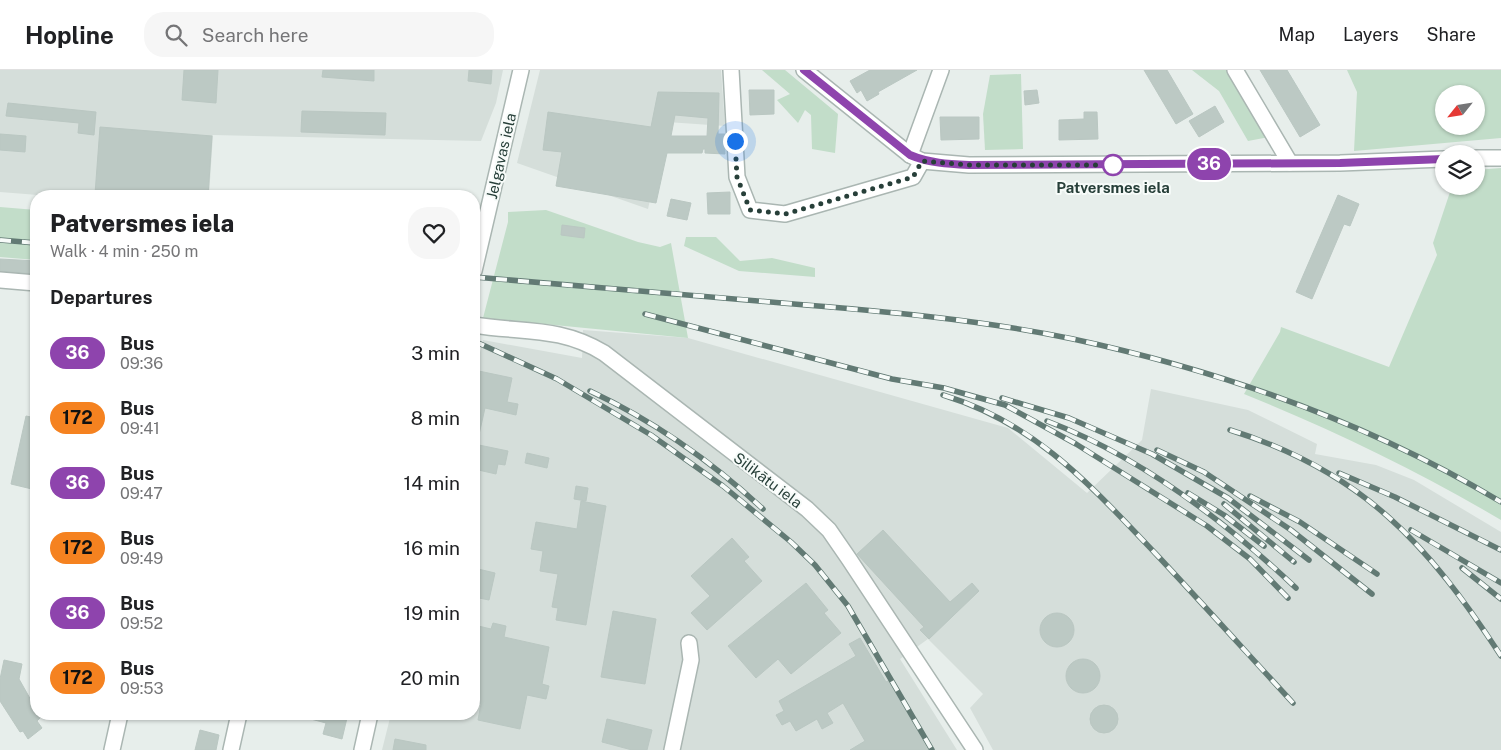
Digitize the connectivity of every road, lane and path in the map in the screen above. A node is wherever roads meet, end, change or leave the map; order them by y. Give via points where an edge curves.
1 (521, 70) edge
2 (731, 70) edge
3 (804, 70) edge
4 (941, 70) edge
5 (1235, 70) edge
6 (916, 158) junction
7 (1485, 158) edge
8 (1501, 158) edge
9 (1435, 159) edge
10 (1290, 163) junction
11 (480, 245) edge
12 (0, 280) edge
13 (30, 282) edge
14 (480, 325) edge
15 (689, 643) dead end
16 (119, 720) edge
17 (238, 720) edge
18 (369, 720) edge
19 (112, 750) edge
20 (231, 750) edge
21 (362, 750) edge
22 (672, 750) edge
23 (975, 750) edge

1 - 11 street, Jelgavas iela
2 - 6 street via 737,177 750,210 785,214 913,177
3 - 6 street
4 - 6 street
5 - 10 street
6 - 10 street via 969,165
7 - 8 street
9 - 10 street
12 - 13 street
14 - 23 street, Silikātu iela via 543,330 588,343 807,509 829,530
15 - 22 street via 691,660
16 - 19 street
17 - 20 street
18 - 21 street

